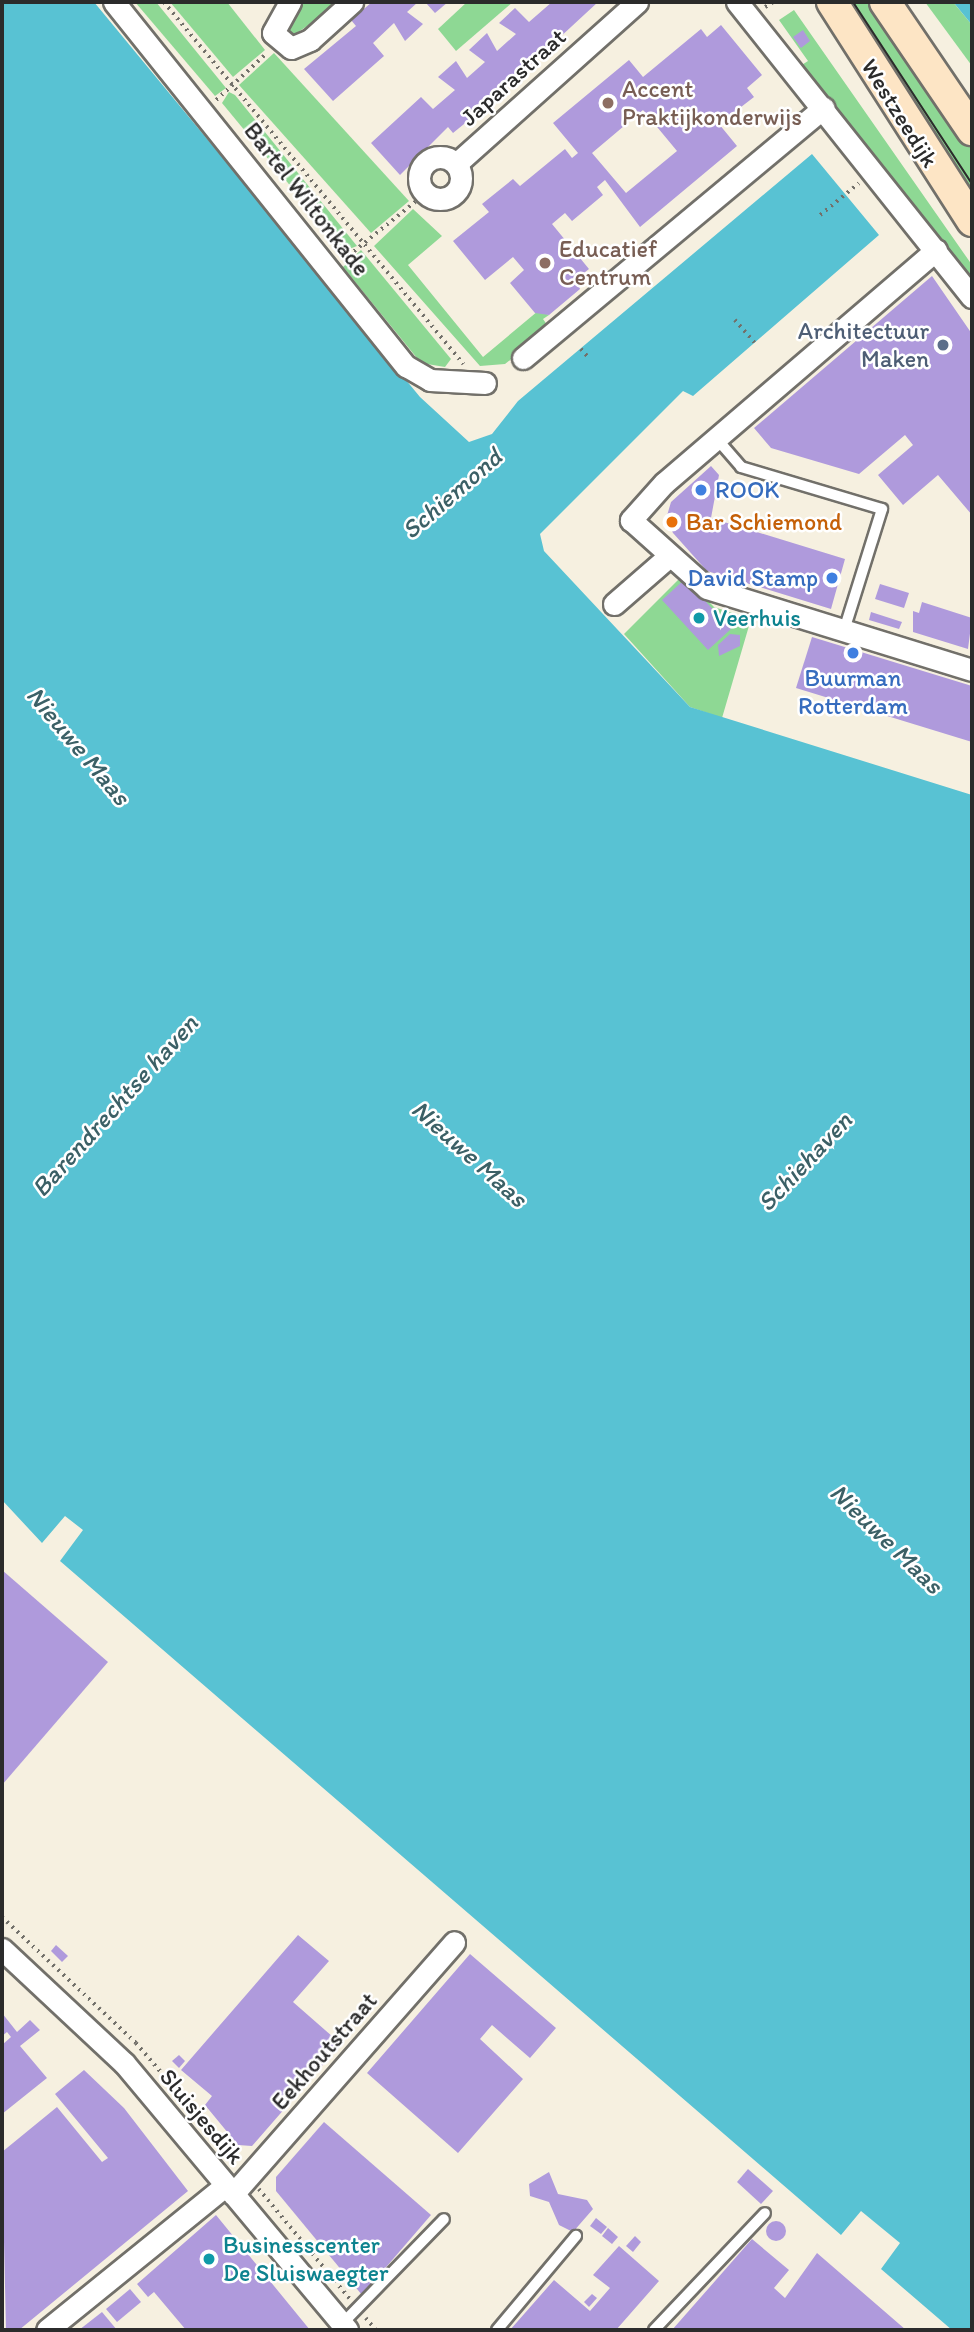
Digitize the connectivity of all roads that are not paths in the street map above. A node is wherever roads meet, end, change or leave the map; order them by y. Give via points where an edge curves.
1 (114, 2) edge
2 (290, 2) edge
3 (352, 2) edge
4 (637, 2) edge
5 (737, 2) edge
6 (832, 2) edge
7 (885, 2) edge
8 (822, 108) junction
9 (972, 130) edge
10 (456, 164) junction
11 (972, 221) edge
12 (936, 250) junction
13 (972, 297) edge
14 (523, 358) dead end
15 (485, 383) road end
16 (717, 439) junction
17 (668, 557) junction
18 (614, 604) dead end
19 (844, 630) junction
20 (972, 670) edge
21 (454, 1942) dead end
22 (2, 1949) edge
23 (230, 2190) junction
24 (765, 2213) dead end
25 (443, 2219) dead end
26 (576, 2236) dead end
27 (344, 2327) edge
28 (47, 2330) edge
29 (497, 2330) edge
30 (654, 2330) edge

1 - 15 street, Bartel Wiltonkade via 413,372 430,380
2 - 3 street via 276,20 279,42 302,45
4 - 10 street, Japarastraat
5 - 8 street
6 - 11 main road, Westzeedijk
7 - 9 main road, Westzeedijk
8 - 12 street
8 - 14 street
10 - 10 street, Japarastraat via 444,157 425,163 419,181 426,193 446,198 457,190
12 - 13 street
12 - 16 street
16 - 17 street via 631,520
16 - 19 lane via 741,467 882,509
17 - 18 street
17 - 19 street via 707,588
19 - 20 street
21 - 23 street, Eekhoutstraat
22 - 23 street, Sluisjesdijk via 124,2063
23 - 27 street, Sluisjesdijk
23 - 28 street, Eekhoutstraat
24 - 30 lane
25 - 27 lane
26 - 29 lane

